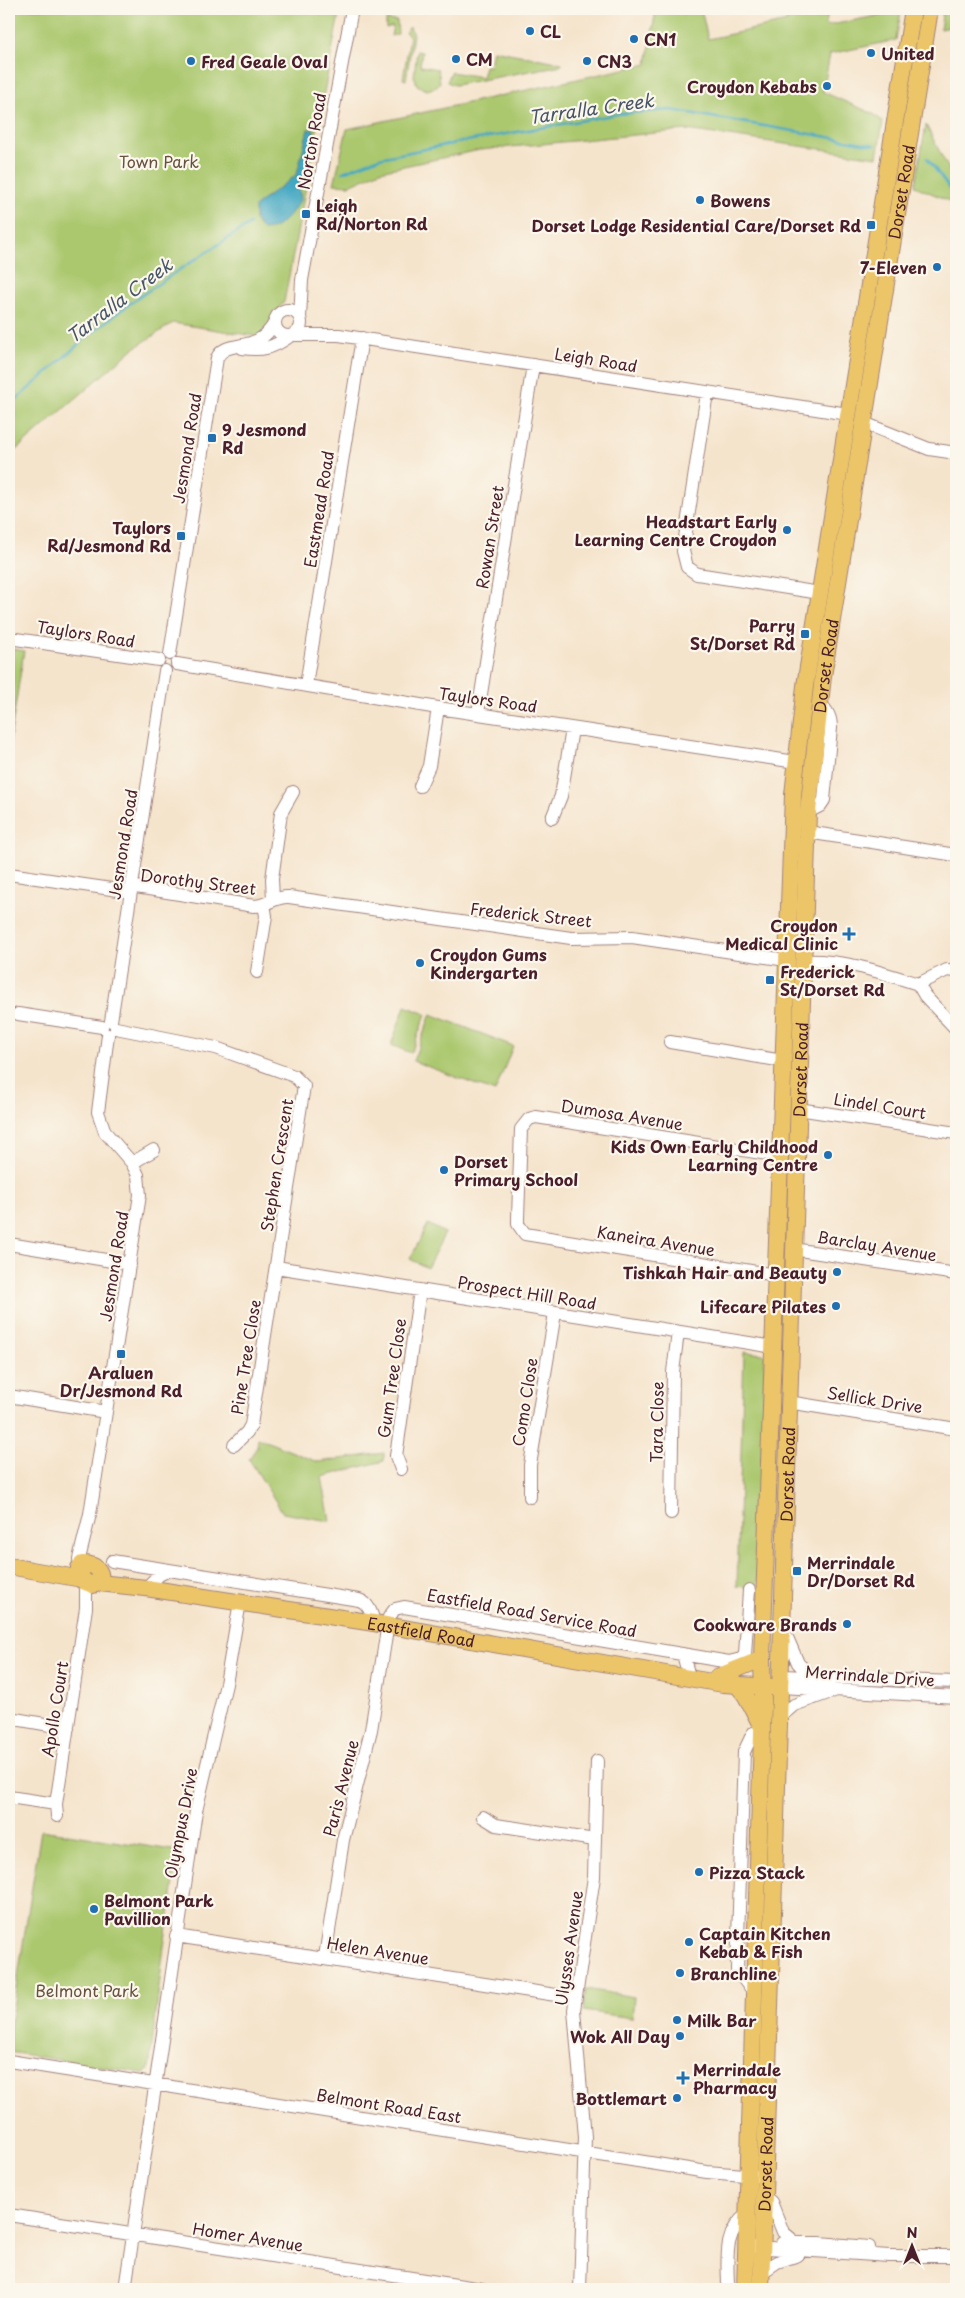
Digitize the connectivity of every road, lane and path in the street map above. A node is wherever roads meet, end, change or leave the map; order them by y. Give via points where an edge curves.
1 (352, 9) edge
2 (913, 9) edge
3 (930, 9) edge
4 (909, 88) junction
5 (882, 259) junction
6 (302, 280) junction
7 (278, 318) junction
8 (300, 318) junction
9 (339, 334) junction
10 (292, 336) junction
11 (362, 338) junction
12 (235, 347) junction
13 (533, 365) junction
14 (707, 393) junction
15 (848, 414) junction
16 (864, 423) junction
17 (956, 453) edge
18 (820, 593) junction
19 (9, 638) edge
20 (168, 662) junction
21 (306, 685) junction
22 (820, 702) junction
23 (438, 708) junction
24 (478, 713) junction
25 (572, 729) junction
26 (804, 763) junction
27 (420, 786) dead end
28 (294, 792) dead end
29 (808, 812) junction
30 (552, 818) dead end
31 (807, 832) junction
32 (956, 855) edge
33 (9, 874) edge
34 (131, 889) junction
35 (269, 902) junction
36 (786, 960) junction
37 (802, 961) junction
38 (956, 971) edge
39 (257, 972) dead end
40 (918, 984) junction
41 (18, 1014) dead end
42 (109, 1028) junction
43 (956, 1029) edge
44 (670, 1042) dead end
45 (783, 1061) junction
46 (798, 1109) junction
47 (956, 1133) edge
48 (154, 1150) dead end
49 (780, 1156) junction
50 (796, 1157) junction
51 (132, 1163) junction
52 (530, 1236) joint
53 (9, 1244) edge
54 (793, 1249) junction
55 (130, 1264) junction
56 (276, 1267) junction
57 (956, 1274) edge
58 (776, 1275) junction
59 (420, 1290) junction
60 (555, 1313) junction
61 (678, 1332) junction
62 (774, 1347) junction
63 (9, 1396) edge
64 (780, 1402) junction
65 (106, 1412) junction
66 (956, 1429) edge
67 (234, 1445) dead end
68 (401, 1469) dead end
69 (530, 1497) dead end
70 (671, 1513) dead end
71 (9, 1566) edge
72 (169, 1570) junction
73 (92, 1573) junction
74 (145, 1588) junction
75 (749, 1590) dead end
76 (240, 1602) junction
77 (381, 1625) junction
78 (782, 1626) junction
79 (682, 1654) junction
80 (762, 1659) junction
81 (810, 1676) junction
82 (702, 1678) junction
83 (781, 1681) junction
84 (763, 1682) junction
85 (956, 1682) edge
86 (738, 1686) junction
87 (841, 1689) junction
88 (956, 1697) edge
89 (780, 1717) junction
90 (9, 1718) edge
91 (68, 1728) junction
92 (762, 1729) junction
93 (597, 1761) dead end
94 (9, 1797) edge
95 (483, 1817) dead end
96 (595, 1840) junction
97 (176, 1936) junction
98 (325, 1957) junction
99 (575, 1998) junction
100 (753, 2014) junction
101 (770, 2014) junction
102 (9, 2061) edge
103 (157, 2084) junction
104 (585, 2153) junction
105 (748, 2176) junction
106 (764, 2176) junction
107 (764, 2196) junction
108 (9, 2214) edge
109 (747, 2214) junction
110 (133, 2234) junction
111 (795, 2242) junction
112 (754, 2247) junction
113 (812, 2252) junction
114 (950, 2256) edge
115 (761, 2281) edge
116 (125, 2289) edge
117 (482, 2289) edge
118 (580, 2289) edge
119 (728, 2289) edge
120 (745, 2289) edge

1 - 6 street, Norton Road
2 - 4 main road, Dorset Road
3 - 4 main road, Dorset Road
4 - 5 main road, Dorset Road
5 - 15 main road, Dorset Road
5 - 16 main road, Dorset Road
6 - 7 street, Norton Road
6 - 8 street, Norton Road
7 - 8 street via 289,310
7 - 10 street via 279,333
7 - 12 street, Jesmond Road via 259,342
8 - 9 street, Leigh Road via 314,327
8 - 10 street via 300,330
9 - 10 street, Leigh Road
9 - 11 street, Leigh Road
10 - 12 street via 260,351
11 - 13 street, Leigh Road
11 - 21 street, Eastmead Road
12 - 20 street, Jesmond Road via 219,354 215,367
13 - 14 street, Leigh Road
13 - 24 street, Rowan Street
14 - 15 street, Leigh Road
14 - 18 street via 682,551 687,567 698,574
15 - 16 main road
15 - 18 main road, Dorset Road
16 - 17 street via 903,441
16 - 22 main road, Dorset Road
18 - 26 main road, Dorset Road
19 - 20 street, Taylors Road
20 - 21 street, Taylors Road
20 - 34 street, Jesmond Road
21 - 23 street, Taylors Road
22 - 26 main road, Dorset Road
22 - 29 street via 831,719 824,800
23 - 24 street, Taylors Road
23 - 27 street via 429,766
24 - 25 street, Taylors Road
25 - 26 street, Taylors Road
25 - 30 street via 561,796
26 - 29 main road, Dorset Road
26 - 36 main road, Dorset Road via 789,851
28 - 35 street via 281,813
29 - 31 main road, Dorset Road
31 - 32 street
31 - 37 main road, Dorset Road
33 - 34 street, Dorothy Street via 125,891
34 - 35 street, Dorothy Street via 136,887 254,906
34 - 42 street, Jesmond Road
35 - 36 street, Frederick Street via 289,897 571,938 632,937
35 - 39 street
36 - 37 main road
36 - 45 main road, Dorset Road
37 - 40 street via 825,960 851,965
37 - 46 main road, Dorset Road
38 - 40 street via 947,970
40 - 43 street
41 - 42 street
42 - 51 street, Jesmond Road via 98,1112 105,1132
42 - 56 street, Stephen Crescent via 216,1048 287,1073 302,1083 304,1090
44 - 45 street
45 - 49 main road, Dorset Road
46 - 47 street, Lindel Court
46 - 50 main road, Dorset Road
48 - 51 street
49 - 50 main road
49 - 52 street, Dumosa Avenue via 548,1119 529,1119 521,1129 518,1224
49 - 58 main road, Dorset Road
50 - 54 main road, Dorset Road
51 - 55 street, Jesmond Road via 138,1175 140,1195
52 - 58 street, Kaneira Avenue
53 - 55 street
54 - 57 street, Barclay Avenue
54 - 64 main road, Dorset Road
55 - 65 street, Jesmond Road
56 - 59 street, Prospect Hill Road
56 - 67 street, Pine Tree Close via 251,1425
58 - 62 main road, Dorset Road
59 - 60 street, Prospect Hill Road
59 - 68 street, Gum Tree Close via 396,1456
60 - 61 street, Prospect Hill Road
60 - 69 street, Como Close via 530,1465
61 - 62 street, Prospect Hill Road
61 - 70 street, Tara Close via 673,1372
62 - 64 main road, Dorset Road
63 - 65 street
64 - 66 street, Sellick Drive
64 - 78 main road, Dorset Road
64 - 80 main road, Dorset Road
65 - 73 street, Jesmond Road via 90,1514 79,1559
71 - 73 main road, Eastfield Road
72 - 73 street
72 - 74 street
72 - 77 street via 359,1600
73 - 74 main road, Eastfield Road
73 - 91 street, Apollo Court
74 - 76 main road, Eastfield Road
75 - 79 street, Eastfield Road Service Road via 747,1647 741,1659 729,1662
76 - 77 main road, Eastfield Road
76 - 97 street, Olympus Drive via 226,1684 196,1811
77 - 79 street, Eastfield Road Service Road via 392,1611 404,1607
77 - 82 main road, Eastfield Road
77 - 98 street, Paris Avenue via 371,1730 343,1840
78 - 81 street via 798,1663
78 - 83 main road, Dorset Road
79 - 82 street
80 - 82 main road
80 - 84 main road, Dorset Road
81 - 83 street, Merrindale Drive
81 - 85 street, Merrindale Drive
82 - 84 main road, Eastfield Road
82 - 86 main road, Eastfield Road
83 - 84 main road, Eastfield Road
83 - 87 street, Merrindale Drive
83 - 89 main road, Dorset Road
84 - 86 main road, Eastfield Road
84 - 92 main road, Dorset Road
86 - 92 main road
87 - 88 street, Merrindale Drive
87 - 89 street via 794,1705
89 - 101 main road, Dorset Road
90 - 91 street
91 - 94 street, Apollo Court via 56,1810
92 - 100 main road, Dorset Road
93 - 96 street, Ulysses Avenue
95 - 96 street via 496,1825
96 - 99 street, Ulysses Avenue via 592,1894
97 - 98 street, Helen Avenue
97 - 103 street, Olympus Drive
98 - 99 street, Helen Avenue
99 - 104 street, Ulysses Avenue
100 - 101 main road
100 - 105 main road, Dorset Road
101 - 106 main road, Dorset Road
102 - 103 street, Belmont Road East
103 - 104 street, Belmont Road East
103 - 110 street, Olympus Drive
104 - 105 street, Belmont Road East
104 - 118 street, Ulysses Avenue
105 - 106 street, Belmont Road East
105 - 109 main road, Dorset Road
106 - 107 main road, Dorset Road
107 - 111 street via 771,2202 783,2232
107 - 112 main road, Dorset Road
108 - 110 street, Homer Avenue
109 - 112 main road, Dorset Road
109 - 119 street via 737,2222 729,2238
110 - 116 street, Olympus Drive
110 - 117 street, Homer Avenue
111 - 112 street
111 - 114 street
112 - 113 street
112 - 115 main road, Dorset Road
112 - 120 main road, Dorset Road
113 - 114 street
113 - 115 street via 787,2257

